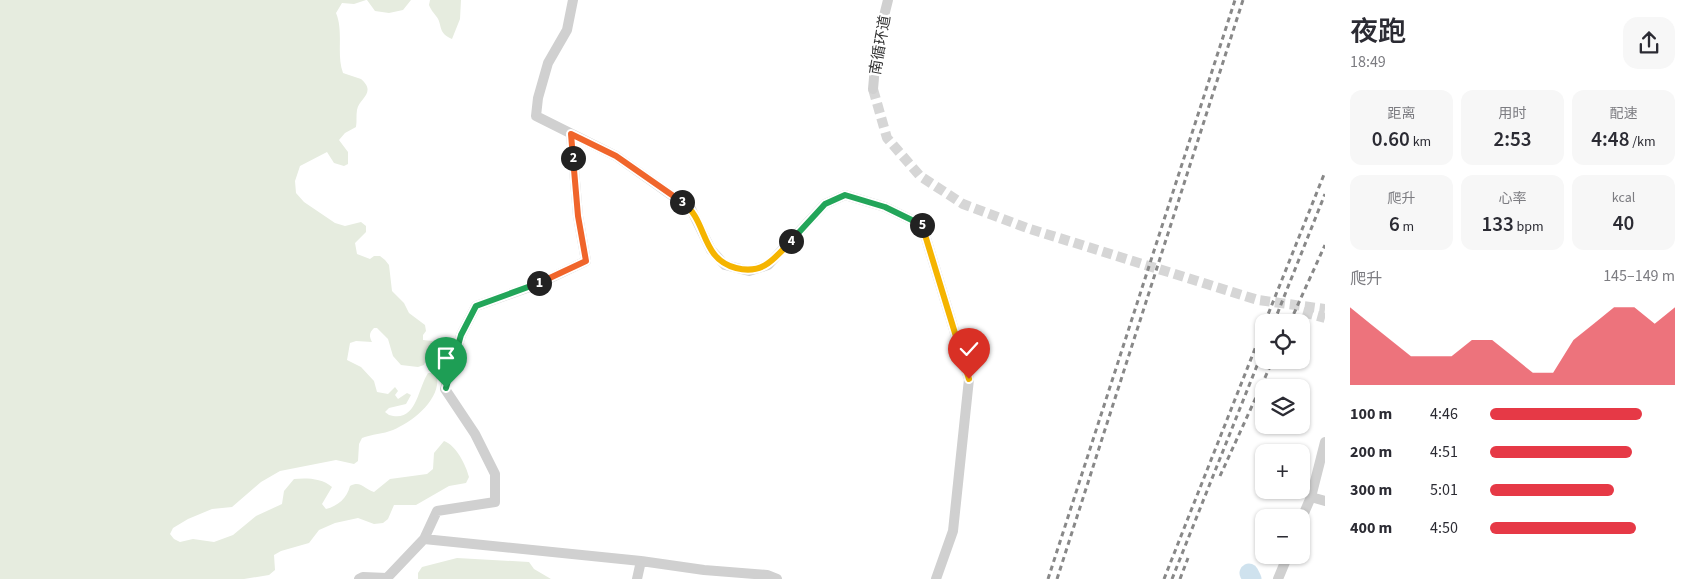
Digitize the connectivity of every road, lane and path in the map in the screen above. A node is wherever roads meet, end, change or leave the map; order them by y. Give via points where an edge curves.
1 (574, 0) edge
2 (888, 0) edge
3 (872, 90) tunnel mouth
4 (571, 134) junction
5 (1325, 442) edge
6 (1311, 496) junction
7 (1325, 501) edge
8 (1306, 509) edge
9 (424, 539) junction
10 (641, 561) junction
11 (1284, 564) edge
12 (386, 578) edge
13 (359, 579) edge
14 (637, 579) edge
15 (777, 579) edge
16 (936, 579) edge
17 (1278, 579) edge

1 - 4 street via 567,30 548,64 536,116
2 - 3 street, 南循环道 via 877,44
4 - 9 street via 578,216 586,261 538,284 476,306 461,335 446,388 495,474 495,502 437,511
4 - 16 street via 616,156 691,209 711,250 725,265 749,271 768,264 825,204 845,195 885,207 922,225 969,379 953,531
5 - 6 street
6 - 7 street
6 - 8 street
9 - 10 street
9 - 12 street
10 - 14 street
10 - 15 street via 768,575
11 - 17 street
12 - 13 street

